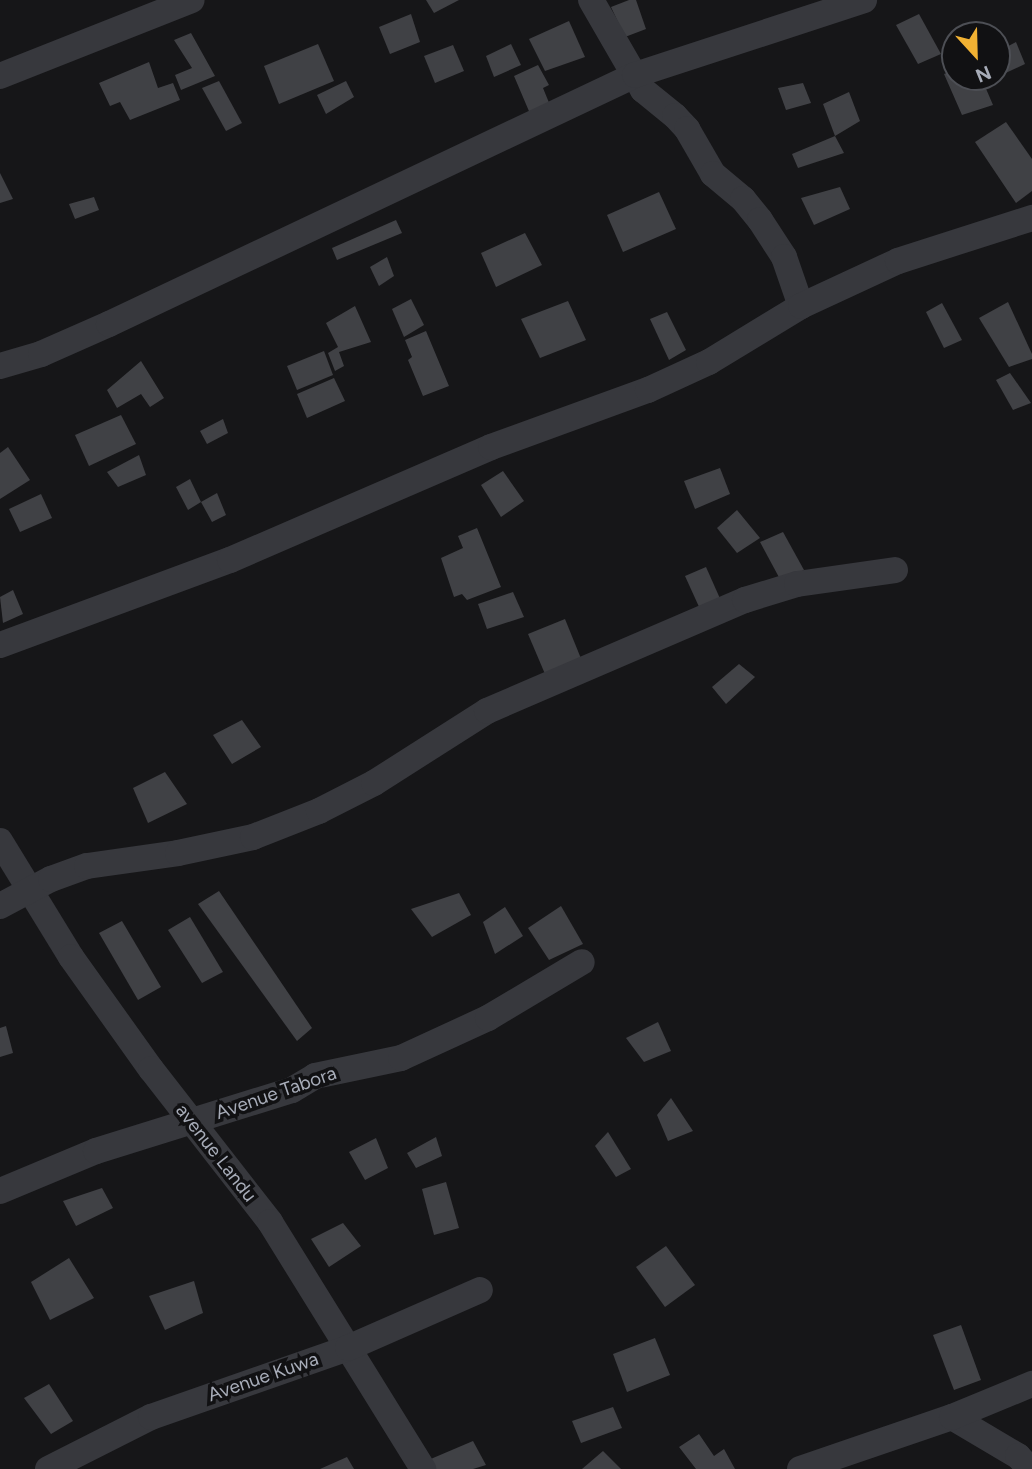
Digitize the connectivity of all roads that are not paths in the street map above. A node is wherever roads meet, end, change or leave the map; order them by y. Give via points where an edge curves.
1 (192, 0) edge
2 (592, 0) edge
3 (864, 0) edge
4 (157, 6) edge
5 (635, 75) junction
6 (0, 76) edge
7 (1032, 218) edge
8 (801, 306) junction
9 (0, 366) edge
10 (895, 570) dead end
11 (0, 645) edge
12 (0, 841) edge
13 (31, 891) junction
14 (0, 906) edge
15 (582, 962) dead end
16 (191, 1122) junction
17 (0, 1191) edge
18 (480, 1290) dead end
19 (348, 1348) junction
20 (1032, 1384) edge
21 (952, 1417) junction
22 (48, 1469) edge
23 (423, 1469) edge
24 (800, 1469) edge
25 (1030, 1469) edge

1 - 4 street
2 - 5 street
3 - 5 street
4 - 6 street
5 - 8 street via 643,90 687,130 713,174 760,219 784,257
5 - 9 street via 109,324
7 - 8 street via 898,261
8 - 11 street via 709,362 648,390 491,447 230,560
10 - 13 street via 797,584 687,624 486,711 374,783 253,837 87,866
12 - 13 street, avenue Landu
13 - 14 street
13 - 16 street, avenue Landu via 71,957
15 - 16 street, Avenue Tabora via 488,1018 401,1058 337,1069 292,1090
16 - 17 street, Avenue Tabora via 96,1151
16 - 19 street, avenue Landu via 270,1222
18 - 19 street, Avenue Kuwa
19 - 22 street, Avenue Kuwa via 151,1417
19 - 23 street, avenue Landu
20 - 21 street
21 - 24 street
21 - 25 street

